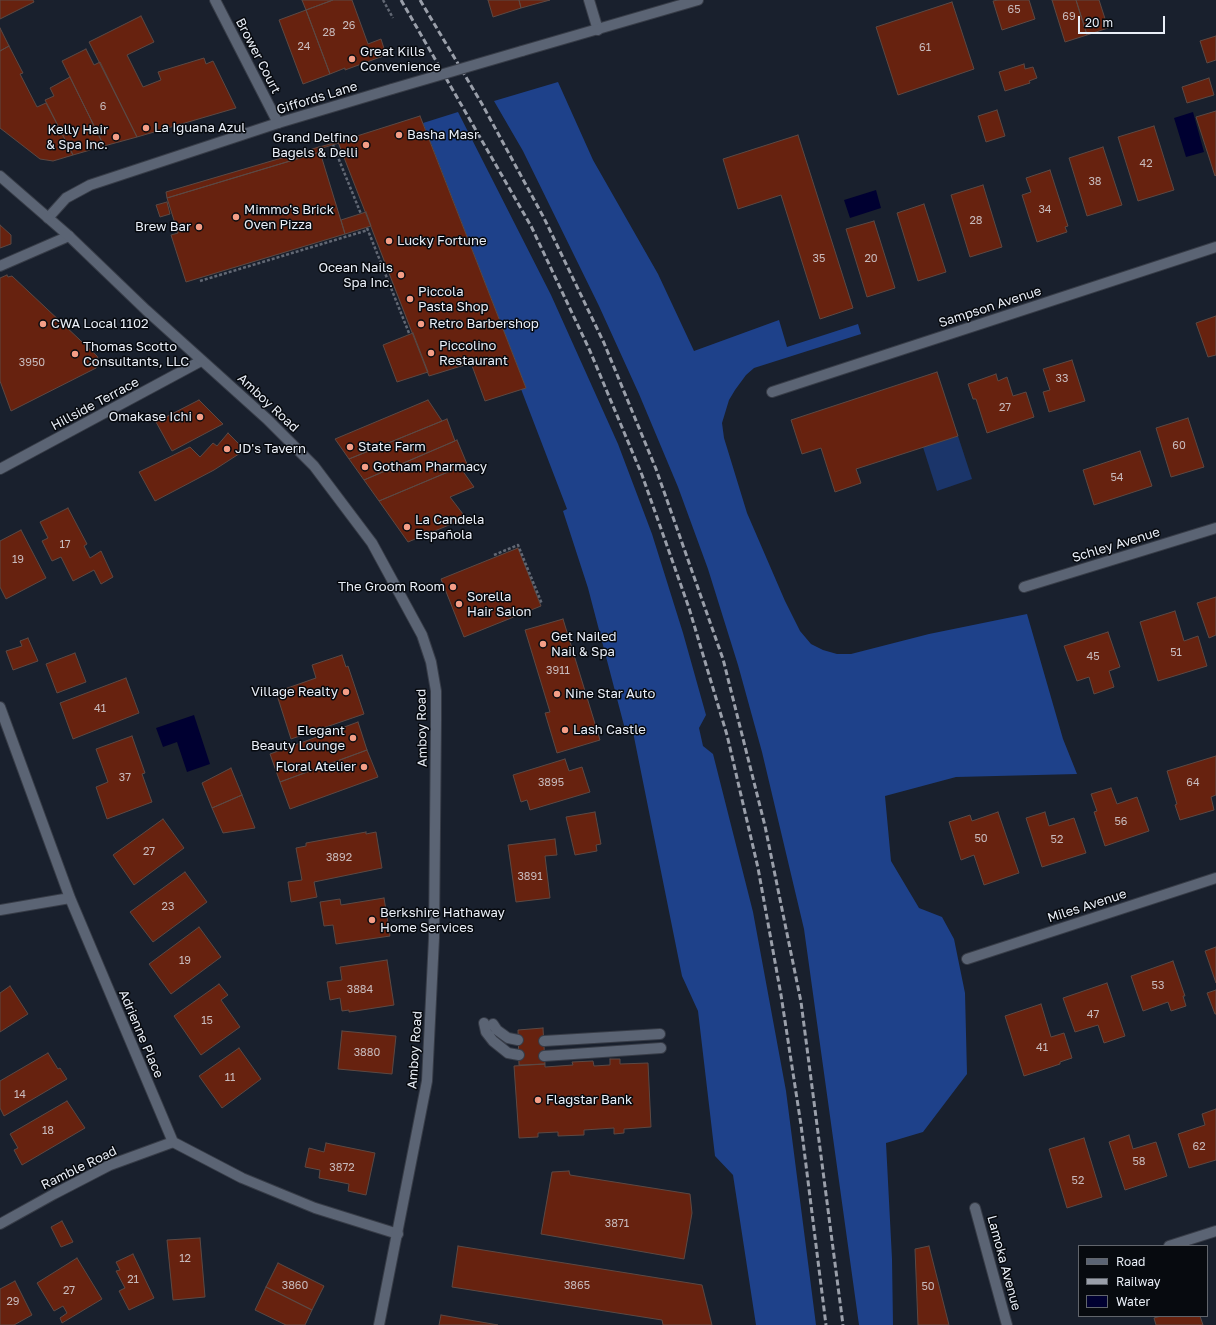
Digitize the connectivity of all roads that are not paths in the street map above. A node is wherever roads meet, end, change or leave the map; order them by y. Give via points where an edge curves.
1 (216, 0) edge
2 (589, 0) edge
3 (698, 0) edge
4 (598, 30) junction
5 (278, 123) junction
6 (0, 176) edge
7 (48, 218) junction
8 (69, 236) junction
9 (1216, 247) edge
10 (0, 266) edge
11 (201, 361) junction
12 (772, 392) dead end
13 (0, 469) edge
14 (1216, 528) edge
15 (1024, 588) dead end
16 (0, 707) edge
17 (1216, 878) edge
18 (70, 898) junction
19 (0, 910) edge
20 (967, 959) dead end
21 (660, 1034) dead end
22 (518, 1040) dead end
23 (544, 1041) dead end
24 (662, 1048) dead end
25 (518, 1055) dead end
26 (544, 1056) dead end
27 (172, 1142) junction
28 (975, 1208) dead end
29 (0, 1224) edge
30 (1216, 1231) edge
31 (398, 1234) junction
32 (1172, 1245) edge
33 (379, 1325) edge
34 (1007, 1325) edge

1 - 5 street, Brower Court
2 - 4 street
3 - 4 street, Giffords Lane
4 - 5 street, Giffords Lane, bridge
5 - 7 street, Giffords Lane via 90,185 66,198
6 - 7 street, Amboy Road
7 - 8 street, Amboy Road
8 - 10 street
8 - 11 street, Amboy Road
9 - 12 street, Sampson Avenue
11 - 13 street, Hillside Terrace
11 - 31 street, Amboy Road via 284,434 324,478 372,543 416,621 431,662 436,691 436,721 434,938 429,1050 421,1118
14 - 15 street, Schley Avenue
16 - 18 street, Adrienne Place
17 - 20 street, Miles Avenue
18 - 19 street
18 - 27 street, Adrienne Place
21 - 23 street
22 - 25 street via 508,1038 488,1024 486,1032 492,1041 508,1053
24 - 26 street
27 - 29 street, Ramble Road via 110,1165
27 - 31 street via 242,1178 315,1208
28 - 34 street, Lamoka Avenue
30 - 32 street
31 - 33 street, Amboy Road

